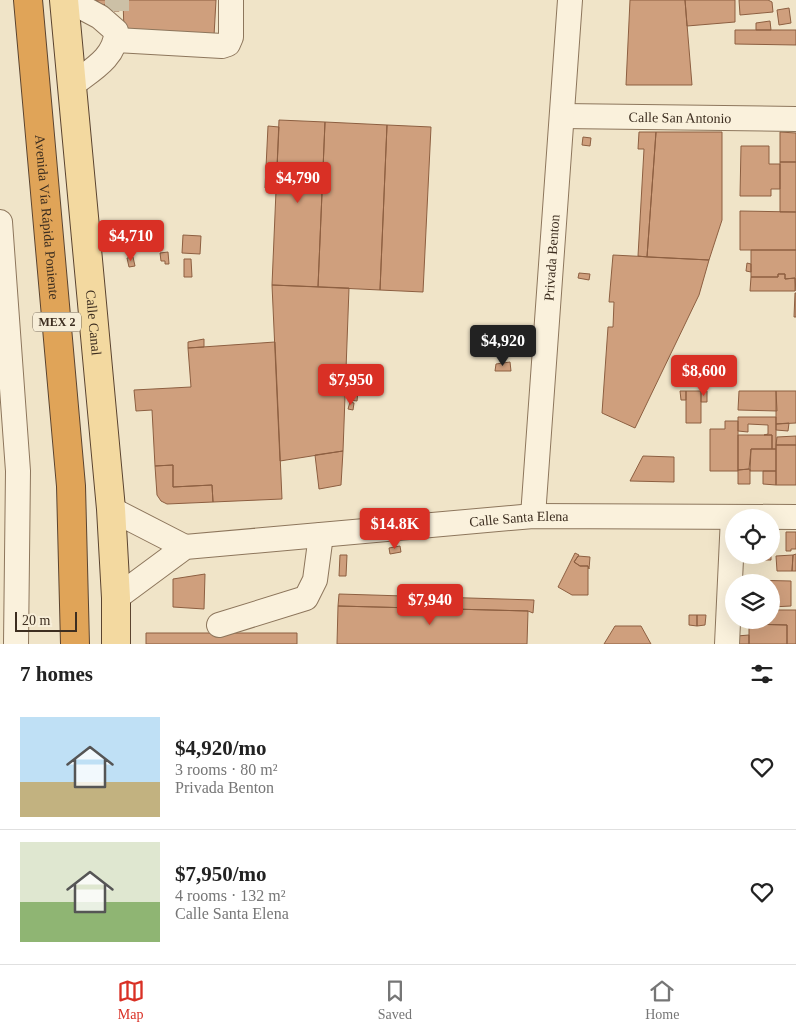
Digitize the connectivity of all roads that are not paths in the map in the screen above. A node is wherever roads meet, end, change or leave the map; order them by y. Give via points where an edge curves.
1 (28, 0) edge
2 (64, 0) edge
3 (68, 0) edge
4 (231, 0) edge
5 (570, 0) edge
6 (116, 28) junction
7 (72, 85) junction
8 (562, 116) junction
9 (796, 119) edge
10 (0, 222) edge
11 (111, 509) junction
12 (532, 516) junction
13 (725, 517) edge
14 (780, 517) edge
15 (796, 517) edge
16 (321, 535) junction
17 (185, 547) junction
18 (731, 564) edge
19 (116, 598) junction
20 (220, 625) dead end
21 (16, 644) edge
22 (75, 644) edge
23 (116, 644) edge
24 (727, 644) edge

1 - 22 highway, Avenida Vía Rápida Poniente / MEX 2 via 71,486
2 - 7 main road, Calle Canal
3 - 6 street
4 - 6 street via 232,37 228,44 222,46
5 - 8 street, Privada Benton
6 - 7 street via 104,60
7 - 11 main road, Calle Canal
8 - 9 street, Calle San Antonio
8 - 12 street, Privada Benton
10 - 21 street via 18,471
11 - 17 street
11 - 19 main road, Calle Canal
12 - 13 street, Calle Santa Elena
12 - 16 street, Calle Santa Elena
14 - 15 street, Calle Santa Elena
16 - 17 street, Calle Santa Elena
16 - 20 street via 315,580 306,598
17 - 19 street
18 - 24 street
19 - 23 main road, Calle Canal

